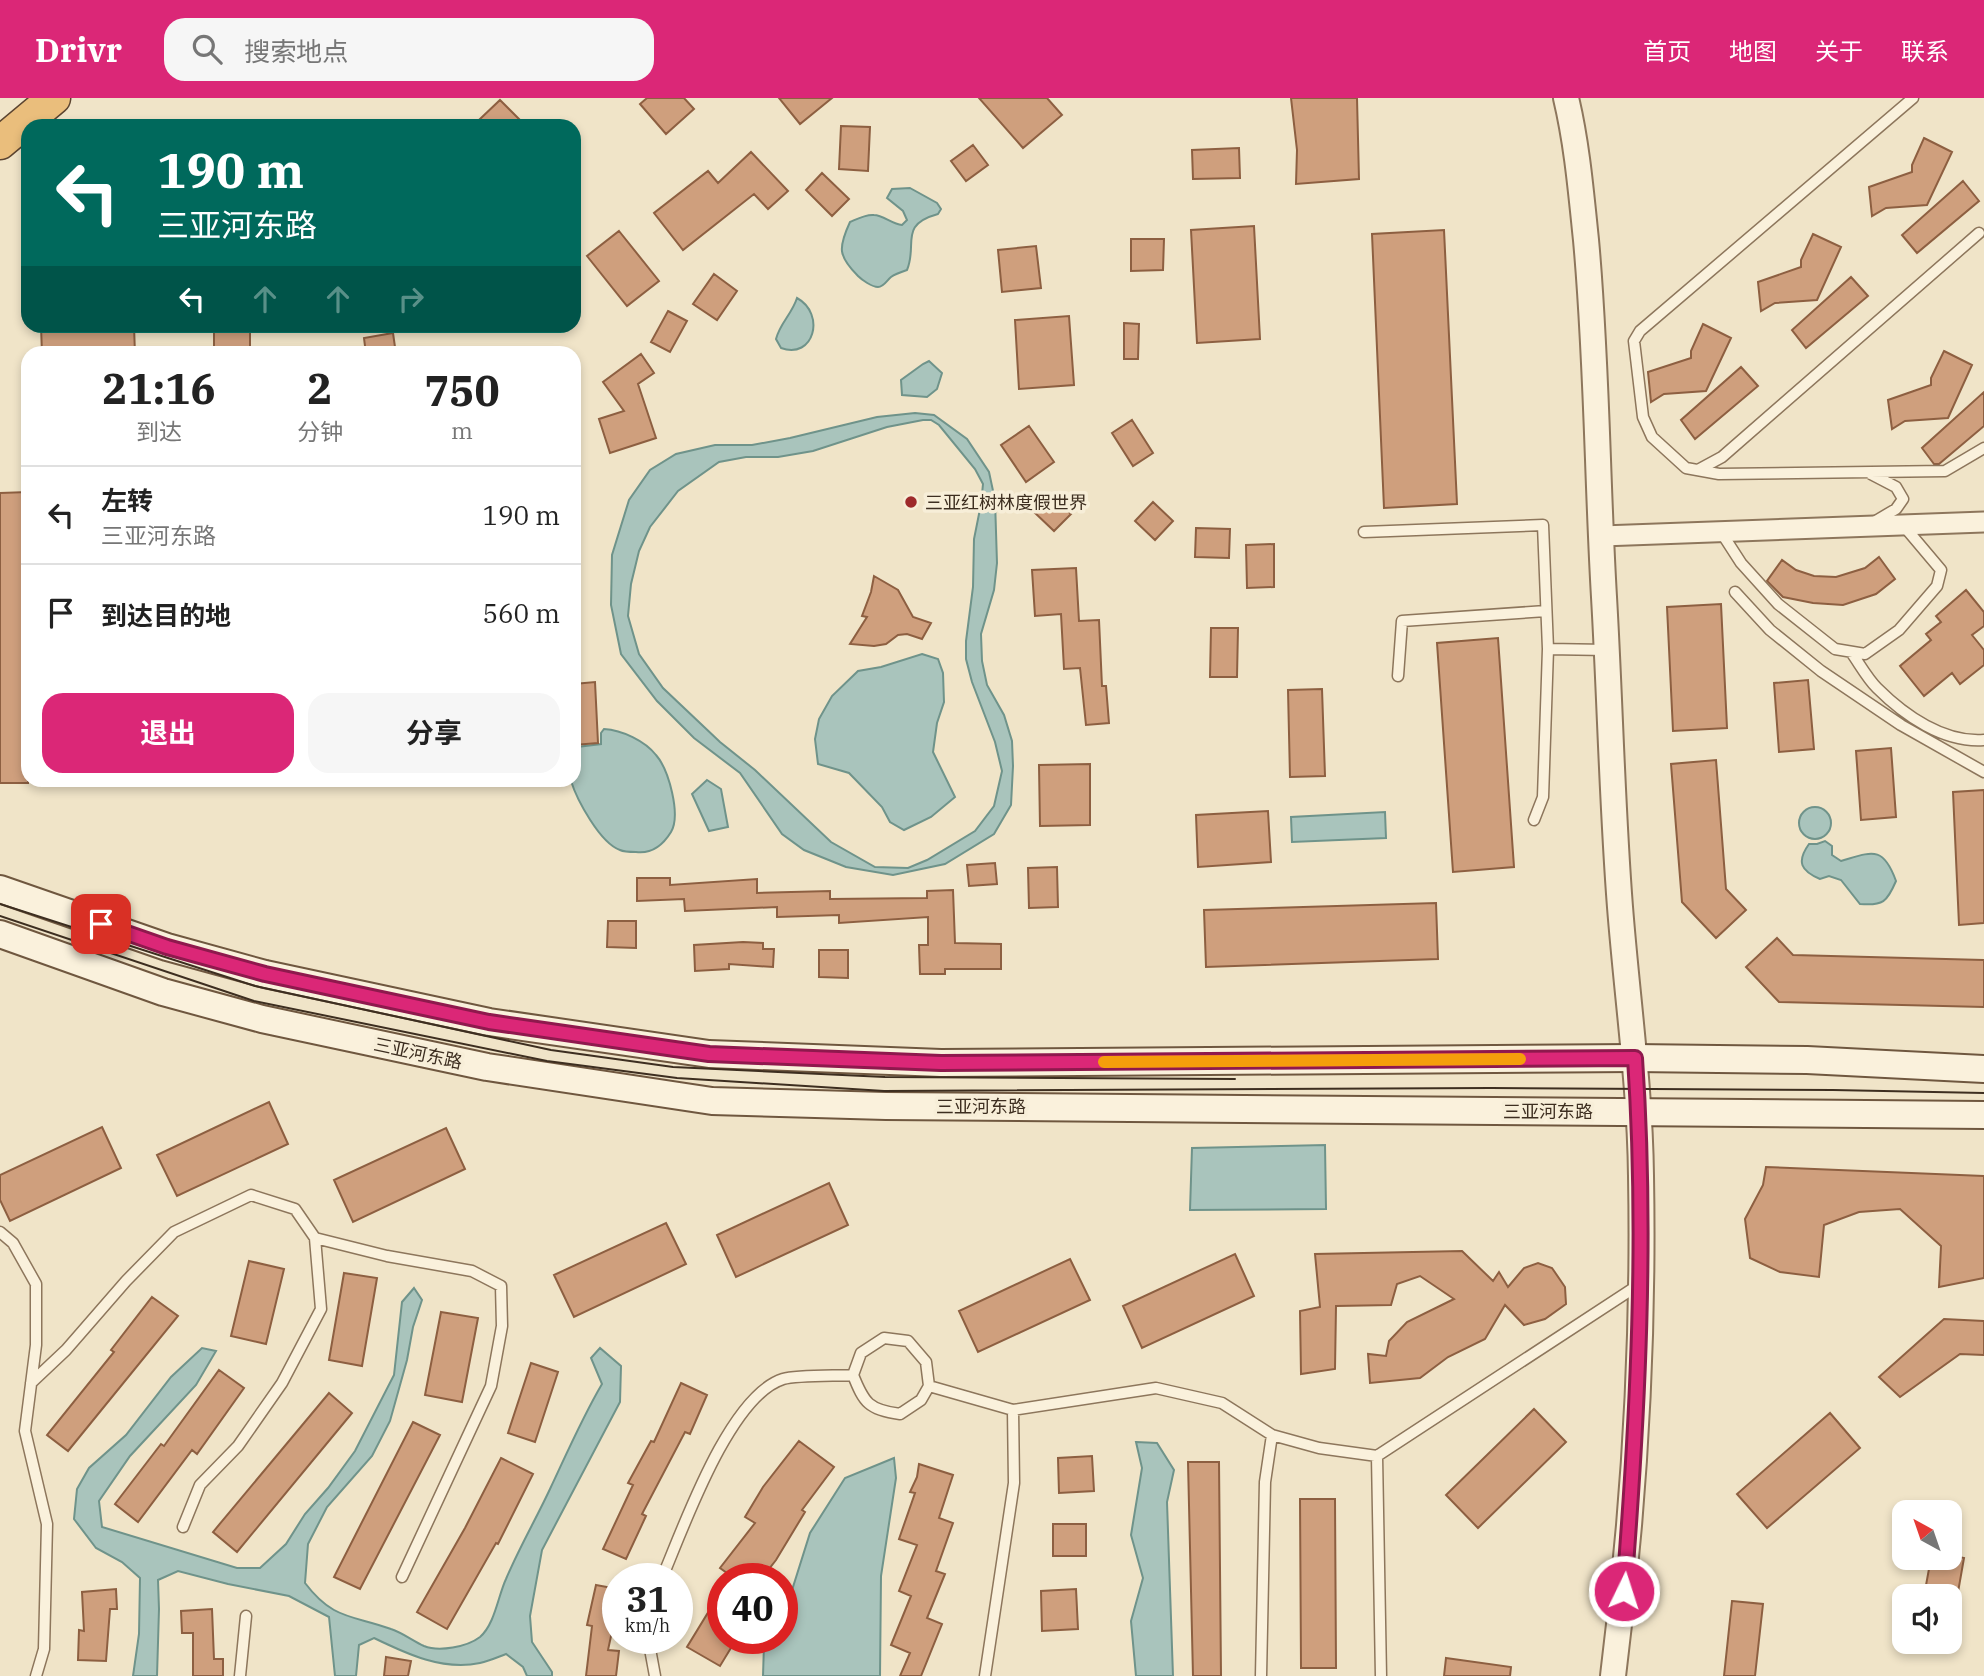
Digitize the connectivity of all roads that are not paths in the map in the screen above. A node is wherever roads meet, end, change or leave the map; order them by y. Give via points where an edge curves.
1 (54, 98) edge
2 (1566, 98) edge
3 (1913, 98) edge
4 (29, 119) edge
5 (21, 126) edge
6 (0, 143) edge
7 (1979, 233) dead end
8 (1984, 448) edge
9 (1697, 470) junction
10 (1867, 472) junction
11 (1984, 522) edge
12 (1903, 525) junction
13 (1867, 526) junction
14 (1721, 532) junction
15 (1364, 533) dead end
16 (1602, 536) junction
17 (1735, 592) dead end
18 (1546, 611) junction
19 (1548, 649) junction
20 (1607, 650) junction
21 (1851, 652) junction
22 (1398, 676) dead end
23 (1984, 740) edge
24 (1984, 772) edge
25 (1534, 820) dead end
26 (0, 889) edge
27 (0, 934) edge
28 (1635, 1058) junction
29 (1984, 1069) edge
30 (1638, 1111) junction
31 (1984, 1115) edge
32 (0, 1232) edge
33 (315, 1238) junction
34 (1640, 1284) junction
35 (853, 1374) junction
36 (31, 1383) junction
37 (929, 1386) junction
38 (1013, 1410) junction
39 (1272, 1435) junction
40 (1377, 1456) junction
41 (183, 1527) dead end
42 (668, 1563) edge
43 (402, 1577) dead end
44 (246, 1616) dead end
45 (651, 1654) edge
46 (36, 1676) edge
47 (240, 1676) edge
48 (655, 1676) edge
49 (985, 1676) edge
50 (1261, 1676) edge
51 (1381, 1676) edge
52 (1614, 1676) edge

1 - 4 highway
2 - 16 street via 1580,180 1592,307
3 - 9 lane via 1640,331 1634,341 1643,417 1652,437 1686,468
5 - 6 highway
7 - 9 lane via 1722,457
8 - 10 lane via 1945,471
9 - 10 lane via 1720,474
10 - 13 lane via 1896,487 1903,499 1896,509
11 - 12 street
12 - 13 street
12 - 21 lane via 1941,570 1937,586 1899,630 1865,654
13 - 14 street
14 - 16 street
14 - 21 lane via 1741,563 1778,604 1835,649
15 - 18 lane via 1543,524
16 - 20 street
17 - 24 lane via 1770,630 1821,671
18 - 19 lane
18 - 22 lane via 1402,621
19 - 20 lane
19 - 25 lane via 1543,797
20 - 28 street via 1619,900
21 - 23 lane via 1876,687 1923,725 1965,741
26 - 28 main road via 167,947 265,974 489,1022 709,1054 941,1063
27 - 30 main road, 三亚河东路 via 163,992 262,1019 486,1067 712,1101
28 - 29 main road
28 - 30 street
30 - 31 main road, 三亚河东路
30 - 34 street
32 - 36 lane via 13,1243 36,1284
33 - 36 lane via 295,1209 251,1195 174,1232
33 - 41 lane via 321,1309 282,1383 238,1446 200,1485
33 - 43 lane via 472,1271 501,1286 502,1326 491,1386
34 - 40 lane
34 - 52 street via 1636,1437
35 - 37 lane via 862,1397 880,1412 900,1414 921,1400
35 - 37 lane via 862,1353 884,1338 908,1341 926,1362
35 - 42 lane via 783,1379 755,1396 708,1466
36 - 46 lane via 25,1431 47,1524 44,1649
37 - 38 lane
38 - 39 lane via 1156,1388 1222,1403
38 - 49 lane via 1014,1483
39 - 40 lane
39 - 50 lane via 1265,1482
40 - 51 lane
44 - 47 lane
45 - 48 lane

